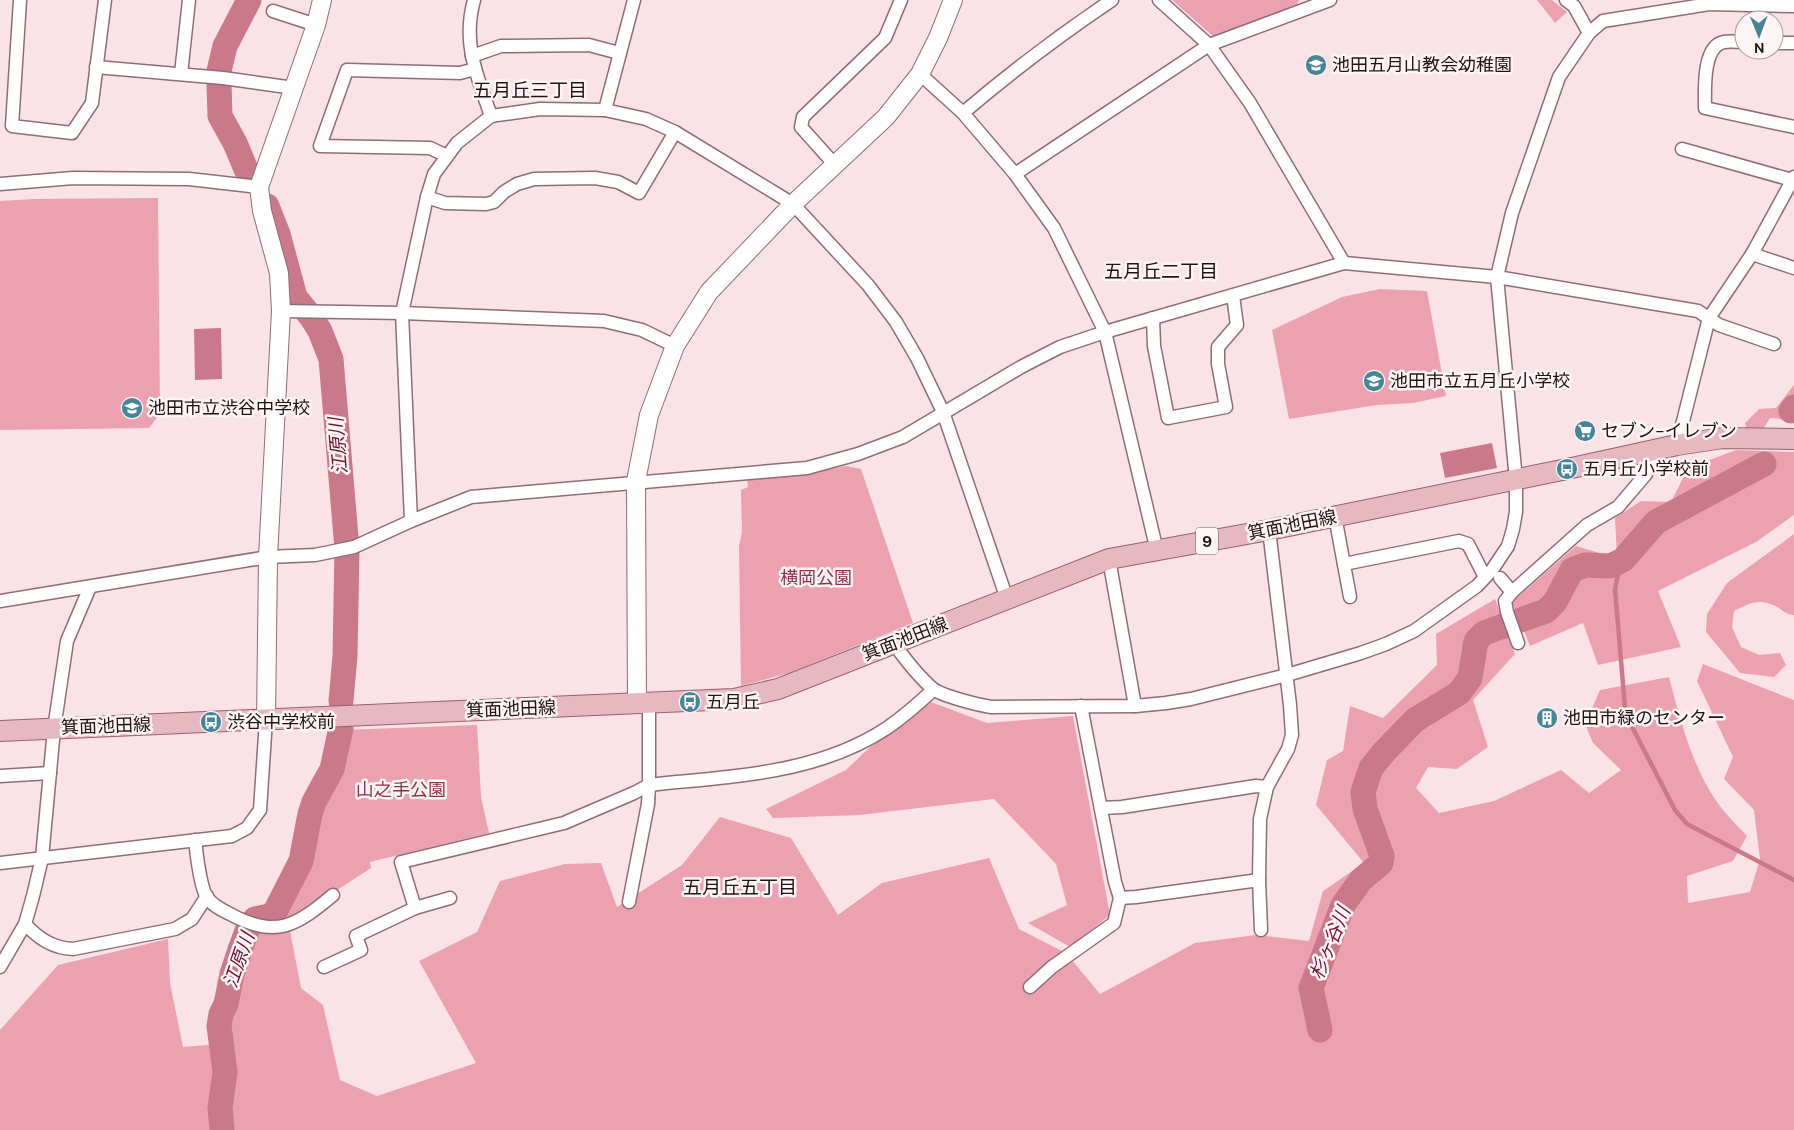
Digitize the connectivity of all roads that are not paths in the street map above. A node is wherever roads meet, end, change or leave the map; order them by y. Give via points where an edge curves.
1 (20, 0) edge
2 (105, 0) edge
3 (189, 0) edge
4 (322, 0) edge
5 (474, 0) edge
6 (634, 0) edge
7 (901, 0) edge
8 (953, 0) edge
9 (1112, 0) edge
10 (1159, 0) edge
11 (1330, 0) edge
12 (1566, 0) edge
13 (1305, 5) edge
14 (1794, 6) edge
15 (273, 11) dead end
16 (316, 25) junction
17 (1589, 33) junction
18 (1734, 42) edge
19 (1209, 45) junction
20 (619, 53) junction
21 (472, 56) junction
22 (96, 67) junction
23 (475, 69) junction
24 (181, 74) junction
25 (920, 74) junction
26 (294, 88) junction
27 (605, 110) junction
28 (963, 113) junction
29 (491, 116) junction
30 (1794, 127) edge
31 (675, 132) junction
32 (1682, 149) dead end
33 (447, 156) junction
34 (835, 165) junction
35 (1015, 174) junction
36 (1793, 178) edge
37 (0, 184) edge
38 (259, 187) junction
39 (427, 197) junction
40 (792, 204) junction
41 (1752, 254) junction
42 (1344, 263) junction
43 (1794, 268) edge
44 (1497, 276) junction
45 (1233, 296) junction
46 (281, 311) junction
47 (402, 313) junction
48 (1153, 318) junction
49 (1709, 318) junction
50 (1105, 332) junction
51 (1774, 344) dead end
52 (675, 346) junction
53 (943, 412) junction
54 (1794, 439) edge
55 (1677, 445) junction
56 (1655, 450) junction
57 (1516, 480) junction
58 (636, 481) junction
59 (1335, 516) junction
60 (411, 521) junction
61 (1269, 530) junction
62 (1157, 551) junction
63 (268, 557) junction
64 (1109, 559) junction
65 (1344, 564) junction
66 (1485, 577) junction
67 (1500, 578) dead end
68 (90, 587) junction
69 (1512, 592) junction
70 (1350, 597) dead end
71 (1007, 599) junction
72 (0, 602) edge
73 (1518, 642) dead end
74 (894, 644) junction
75 (1287, 674) junction
76 (933, 690) junction
77 (643, 704) junction
78 (1081, 706) junction
79 (1135, 706) junction
80 (266, 720) junction
81 (54, 728) junction
82 (0, 731) edge
83 (50, 773) junction
84 (0, 776) edge
85 (649, 785) junction
86 (1267, 787) junction
87 (1101, 808) junction
88 (195, 840) junction
89 (42, 858) junction
90 (0, 863) edge
91 (1259, 880) junction
92 (333, 895) dead end
93 (207, 896) junction
94 (450, 898) dead end
95 (1120, 898) junction
96 (629, 902) dead end
97 (415, 908) junction
98 (25, 924) junction
99 (1261, 930) dead end
100 (0, 967) edge
101 (324, 967) dead end
102 (1030, 987) dead end

1 - 22 street via 12,126 72,133 92,103
2 - 22 street
3 - 24 street
4 - 16 street
5 - 21 street via 469,42
6 - 20 street
7 - 34 street via 884,38 802,117 801,127
8 - 25 street
9 - 28 street via 1030,58
10 - 19 street
11 - 13 street
12 - 17 street via 1574,6
13 - 19 street
14 - 17 street via 1709,4 1604,20
15 - 16 street
16 - 26 street
17 - 44 street via 1559,77 1512,213
18 - 30 street via 1714,47 1704,74 1705,108
19 - 35 street
19 - 42 street via 1250,104
20 - 21 street via 589,44 501,46
20 - 27 street
21 - 23 street
22 - 24 street
23 - 29 street
23 - 33 street via 460,73 347,70 320,146 430,148
24 - 26 street
25 - 28 street
25 - 34 street via 886,117
26 - 38 street
27 - 29 street via 540,109
27 - 31 street via 646,119
28 - 35 street
29 - 33 street via 457,143
31 - 39 street via 639,193 618,182 595,178 534,179 517,184 494,202 486,204 445,203
31 - 40 street
32 - 36 street
33 - 39 street via 434,174
34 - 40 street
35 - 50 street via 1054,228
36 - 41 street
37 - 38 street via 73,178 189,179
38 - 46 street via 262,211 279,273
39 - 47 street
40 - 52 street via 709,292
40 - 53 street via 868,285 896,322
41 - 43 street
41 - 49 street
42 - 44 street
42 - 45 street
44 - 49 street via 1698,311
44 - 57 street
45 - 48 street
45 - 48 street via 1237,325 1218,347 1226,407 1168,418 1154,346
46 - 47 street
46 - 63 street
47 - 52 street via 604,321 642,330
47 - 60 street
48 - 50 street
49 - 51 street via 1719,325
49 - 55 street
50 - 53 street via 1060,347
50 - 62 street
52 - 58 street via 649,414
53 - 58 street via 903,437 807,468
53 - 71 street
54 - 55 main road, 箕面池田線 / 9 via 1723,438
55 - 56 main road, 箕面池田線 / 9
56 - 57 main road, 箕面池田線 / 9
56 - 69 street via 1646,474 1618,507 1587,525
57 - 59 main road, 箕面池田線 / 9
57 - 66 street via 1516,512 1508,546
58 - 60 street via 471,496
58 - 77 street
59 - 61 main road, 箕面池田線 / 9
59 - 65 street
60 - 63 street via 354,547 314,555
61 - 62 main road, 箕面池田線 / 9
61 - 75 street
62 - 64 main road, 箕面池田線 / 9
63 - 68 street
63 - 80 street
64 - 71 main road, 箕面池田線 / 9
64 - 79 street
65 - 66 street via 1459,541 1468,544
65 - 70 street
66 - 75 street via 1414,631 1361,653
67 - 69 street
68 - 72 street
68 - 81 street via 67,640
69 - 73 street via 1506,601 1507,612
71 - 74 main road, 箕面池田線 / 9
74 - 76 street
74 - 77 main road, 箕面池田線 / 9 via 778,688 734,699
75 - 79 street via 1191,699
75 - 86 street via 1292,735
76 - 78 street via 991,707
76 - 85 street via 886,729 827,756 755,775
77 - 80 main road, 箕面池田線 / 9
77 - 85 street
78 - 79 street
78 - 87 street
80 - 81 main road, 箕面池田線 / 9
80 - 88 street via 260,810 247,828 232,836
81 - 82 main road, 箕面池田線 / 9
81 - 83 street
83 - 84 street
83 - 89 street
85 - 96 street
85 - 97 street via 564,822 401,862
86 - 87 street
86 - 91 street via 1260,819
87 - 95 street
88 - 89 street
88 - 93 street
89 - 90 street
89 - 98 street
91 - 95 street
91 - 99 street
92 - 93 street via 316,910 287,926 268,928 219,908
93 - 98 street via 192,919 175,929 80,948 62,949 41,939
94 - 97 street
95 - 102 street via 1114,923 1052,967
97 - 101 street via 356,936 361,950
98 - 100 street

